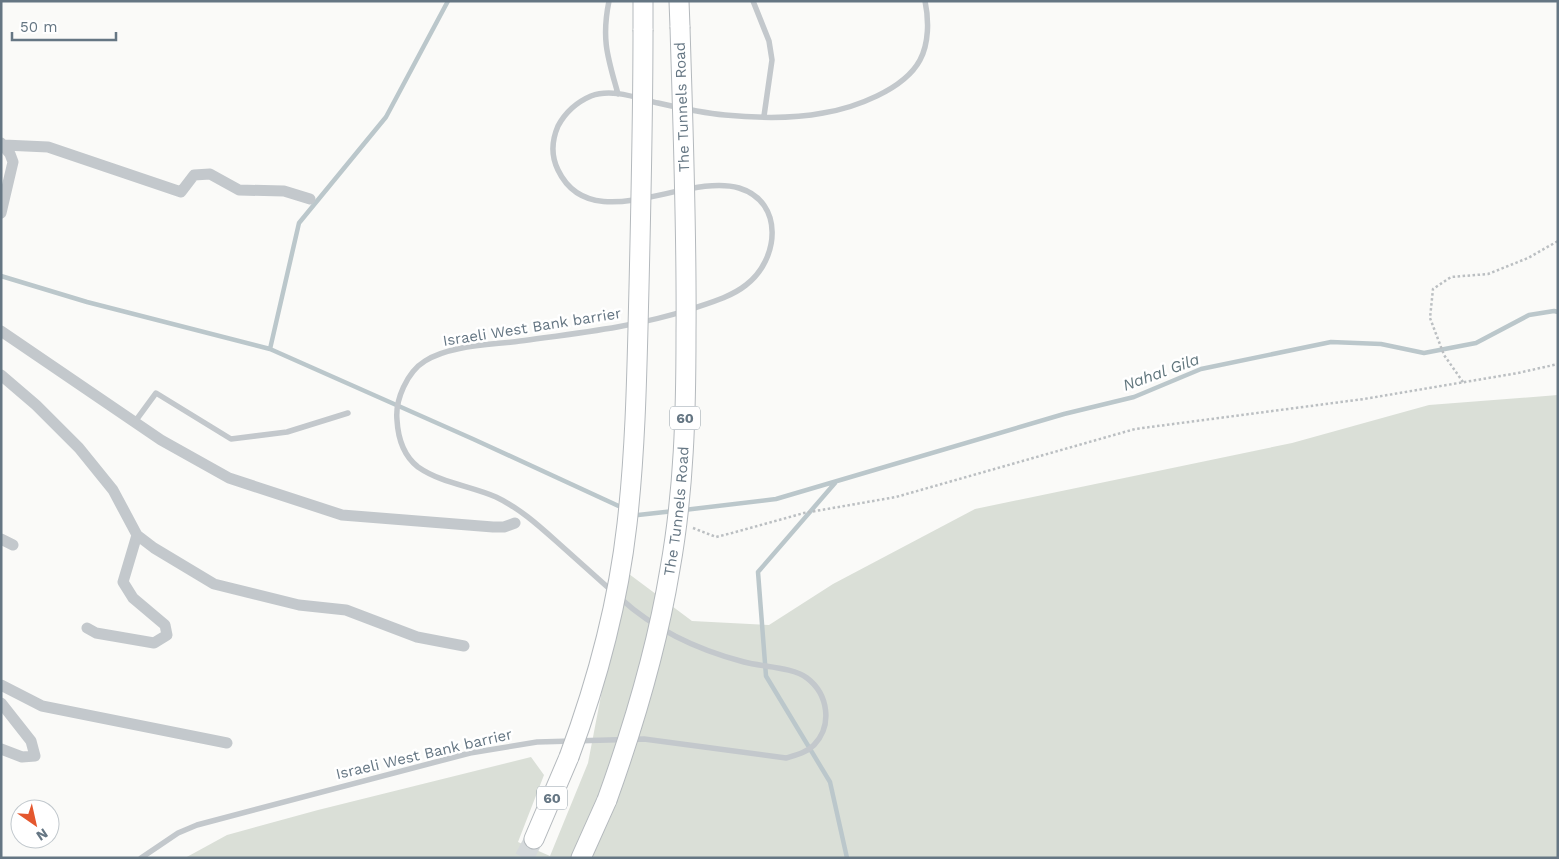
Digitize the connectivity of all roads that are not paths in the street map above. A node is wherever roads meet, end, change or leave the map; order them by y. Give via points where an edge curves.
1 (608, 1) edge
2 (643, 1) edge
3 (679, 1) edge
4 (753, 1) edge
5 (925, 1) edge
6 (618, 94) junction
7 (764, 116) junction
8 (2, 144) edge
9 (1, 183) edge
10 (5, 196) junction
11 (310, 199) dead end
12 (1, 213) edge
13 (1, 330) edge
14 (1, 375) edge
15 (348, 414) dead end
16 (134, 423) junction
17 (515, 523) dead end
18 (138, 534) junction
19 (1, 539) edge
20 (13, 544) dead end
21 (87, 628) dead end
22 (464, 646) dead end
23 (1, 685) edge
24 (1, 703) edge
25 (227, 743) dead end
26 (1, 749) edge
27 (534, 839) tunnel mouth
28 (141, 858) edge
29 (581, 858) edge

1 - 6 lane via 604,36
2 - 27 highway, 60, bridge via 635,426 627,524 602,656 587,707
3 - 29 highway, The Tunnels Road / 60, bridge via 686,311 686,416 679,504 670,569 651,659 626,747
4 - 7 lane via 769,41 772,60
5 - 7 lane, Israeli West Bank barrier via 925,49 918,64 888,91 822,114
6 - 7 lane, Israeli West Bank barrier via 722,115
6 - 28 lane, Israeli West Bank barrier via 590,97 574,106 562,120 555,133 554,162 566,183 584,197 602,202 625,201 717,184 750,192 762,202 772,227 773,242 760,272 735,292 659,319 450,351 428,359 407,382 400,397 396,416 400,438 406,454 417,466 441,479 494,496 523,512 654,625 693,646 731,659 806,677 822,695 826,708 822,733 804,752 786,758 644,739 537,742 501,747 197,825 178,833
8 - 10 street via 13,162
8 - 11 street via 48,147 181,192 194,175 210,174 240,190 284,191
9 - 10 street
10 - 12 street
13 - 16 street
14 - 18 street via 79,448 112,490
15 - 16 lane via 287,432 231,439 156,394
16 - 17 street via 229,478 342,515 493,527
18 - 21 street via 123,582 133,598 165,625 167,635 154,643 96,634
18 - 22 street via 154,548 214,584 299,604 346,610 418,637
19 - 20 street
23 - 25 street via 42,706
24 - 26 street via 31,741 35,756 22,757

